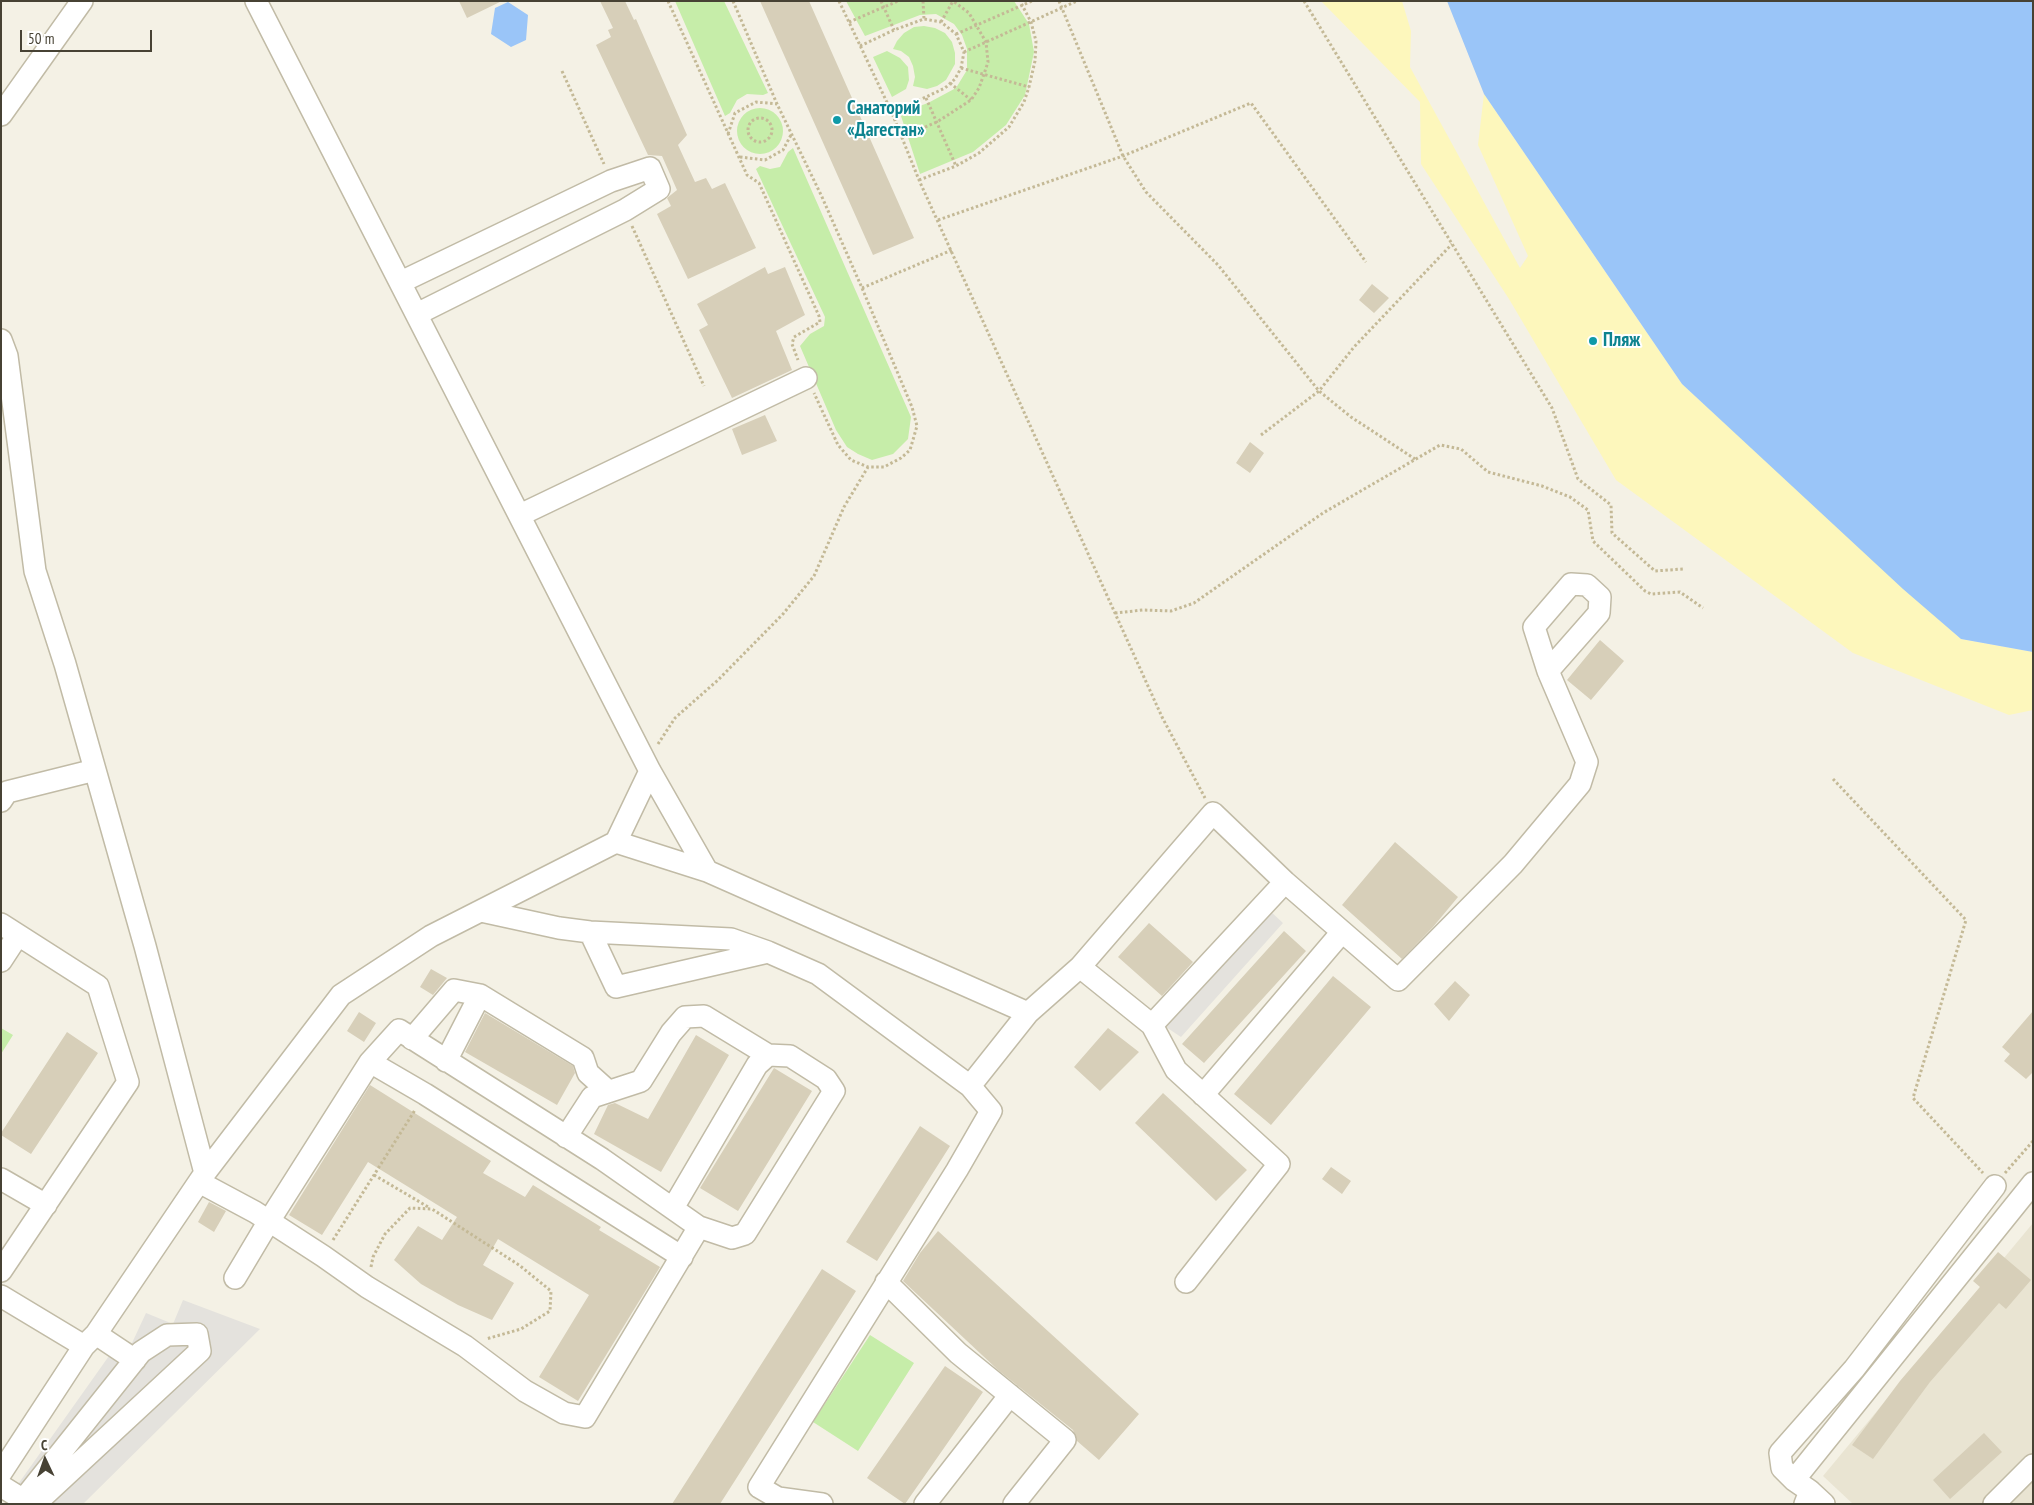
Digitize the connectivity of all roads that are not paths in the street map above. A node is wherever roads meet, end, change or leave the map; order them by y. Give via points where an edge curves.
1 (82, 1) edge
2 (256, 1) edge
3 (1, 115) edge
4 (401, 282) junction
5 (417, 314) junction
6 (1, 340) edge
7 (806, 378) road end
8 (520, 515) junction
9 (1548, 671) dead end
10 (95, 770) junction
11 (650, 771) junction
12 (1, 801) edge
13 (616, 842) junction
14 (707, 871) junction
15 (1285, 882) junction
16 (481, 911) junction
17 (10, 929) edge
18 (590, 932) junction
19 (1342, 932) junction
20 (768, 952) junction
21 (1, 961) edge
22 (1080, 968) junction
23 (480, 995) junction
24 (1028, 1013) junction
25 (1152, 1025) junction
26 (412, 1039) junction
27 (768, 1055) junction
28 (446, 1060) junction
29 (370, 1062) junction
30 (970, 1086) junction
31 (608, 1091) junction
32 (1203, 1095) junction
33 (566, 1137) junction
34 (202, 1177) junction
35 (1, 1179) edge
36 (2033, 1183) edge
37 (1995, 1186) road end
38 (46, 1205) junction
39 (673, 1208) junction
40 (269, 1221) junction
41 (700, 1227) junction
42 (682, 1257) junction
43 (1, 1271) edge
44 (235, 1278) dead end
45 (886, 1282) junction
46 (1186, 1282) dead end
47 (1, 1296) edge
48 (90, 1340) junction
49 (135, 1360) junction
50 (1010, 1395) junction
51 (2033, 1465) edge
52 (1, 1473) edge
53 (1, 1486) edge
54 (1808, 1494) edge
55 (29, 1502) edge
56 (822, 1504) edge
57 (925, 1504) edge
58 (1014, 1504) edge
59 (1994, 1504) edge

1 - 3 street
2 - 4 street
4 - 5 street
4 - 5 street via 612,181 650,168 659,189 625,210
5 - 8 street
6 - 10 street via 7,356 35,571
7 - 8 street
8 - 11 street
9 - 19 street via 1587,762 1580,784 1513,864 1398,980
10 - 12 street via 7,792
10 - 34 street via 145,946
11 - 13 street
11 - 14 street
13 - 14 street
13 - 16 street
14 - 24 street
15 - 19 street
15 - 22 street via 1213,813
15 - 25 street
16 - 18 street
16 - 34 street via 431,936 341,995
17 - 21 street
17 - 38 street via 98,986 128,1082
18 - 20 street via 731,939
18 - 20 street via 616,987
19 - 32 street
20 - 30 street via 818,974
22 - 24 street
22 - 25 street
23 - 26 street via 454,990
23 - 28 street
23 - 31 street via 583,1058 588,1073
24 - 30 street
25 - 32 street via 1176,1070
26 - 28 street
26 - 29 street via 399,1030
27 - 31 street via 704,1016 685,1017 671,1032 641,1081
27 - 39 street via 757,1065
27 - 41 street via 790,1056 826,1079 834,1091 745,1234 732,1238
28 - 33 street
29 - 40 street
29 - 42 street
30 - 45 street via 991,1111
31 - 33 street via 592,1097
32 - 46 street via 1279,1164
33 - 39 street
34 - 40 street
34 - 48 street
35 - 38 street
36 - 54 street
37 - 54 street via 1854,1369 1780,1453 1782,1468
38 - 43 street
39 - 41 street
40 - 42 street via 367,1287 465,1346 525,1391 564,1413 585,1417
40 - 44 street
41 - 42 street
45 - 50 street via 958,1353
45 - 56 street via 759,1487 778,1498
47 - 48 street
48 - 49 street
48 - 52 street
49 - 55 street
49 - 55 street via 141,1352 167,1335 197,1334 200,1351
50 - 57 street
50 - 58 street via 1065,1440
51 - 59 street
53 - 55 street

